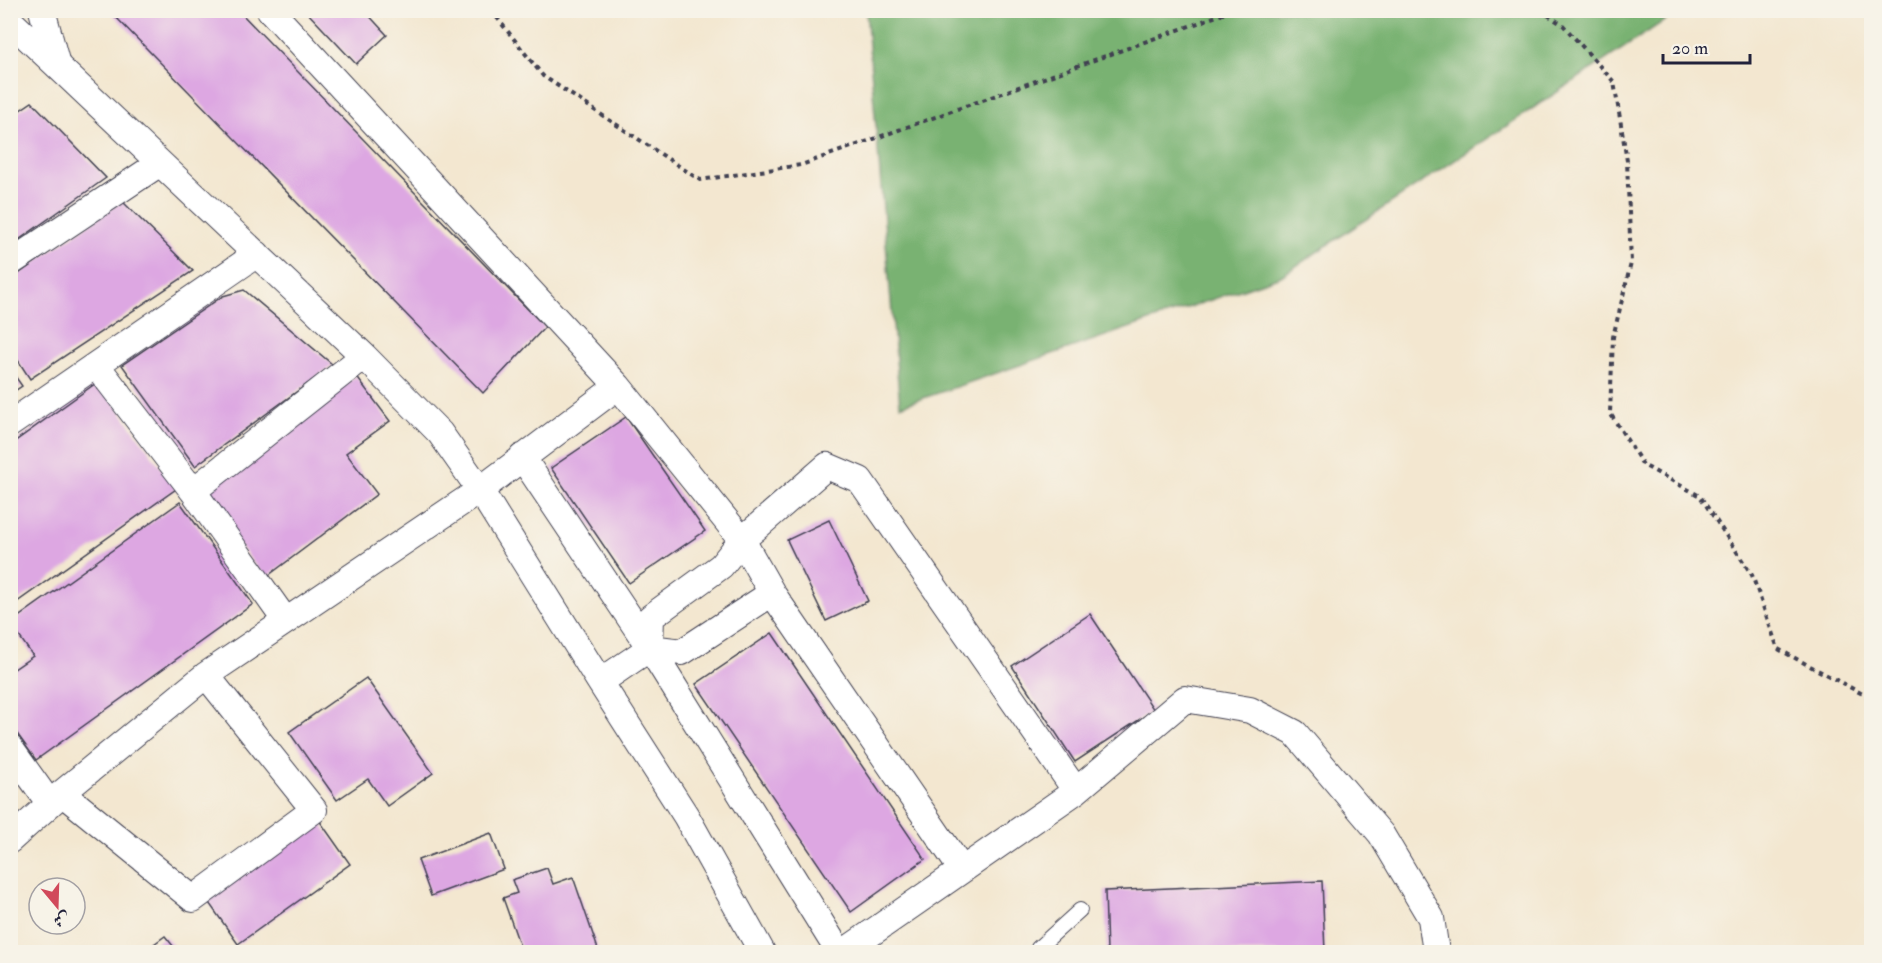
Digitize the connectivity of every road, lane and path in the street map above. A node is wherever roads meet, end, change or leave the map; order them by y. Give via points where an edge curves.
1 (42, 10) edge
2 (270, 10) edge
3 (490, 10) edge
4 (1233, 10) edge
5 (1540, 10) edge
6 (10, 21) edge
7 (57, 65) junction
8 (160, 163) junction
9 (257, 254) junction
10 (10, 263) edge
11 (364, 356) junction
12 (97, 366) junction
13 (618, 386) junction
14 (10, 424) edge
15 (522, 457) junction
16 (480, 490) junction
17 (193, 491) junction
18 (742, 540) junction
19 (772, 593) junction
20 (285, 620) junction
21 (650, 648) junction
22 (206, 675) junction
23 (600, 682) junction
24 (1872, 699) edge
25 (10, 747) edge
26 (1076, 791) junction
27 (56, 798) junction
28 (10, 840) edge
29 (962, 870) junction
30 (1080, 910) dead end
31 (762, 952) edge
32 (839, 952) edge
33 (844, 952) edge
34 (1037, 952) edge
35 (1436, 952) edge

1 - 7 street
2 - 13 street
3 - 4 path via 543,76 700,180 801,165
5 - 24 path via 1563,25 1614,82 1627,161 1631,263 1613,337 1610,412 1643,465 1700,496 1752,575 1778,650
6 - 7 street
7 - 8 street
8 - 9 street
8 - 10 street
9 - 11 street
9 - 12 street
11 - 16 street via 440,433
11 - 17 street
12 - 14 street
12 - 17 street
13 - 15 street
13 - 18 street
15 - 16 street
15 - 21 street
16 - 20 street
16 - 23 street
17 - 20 street
18 - 19 street
18 - 21 street via 721,566 651,617
18 - 26 street via 828,466 860,480
19 - 21 street via 682,652
19 - 29 street
20 - 22 street
21 - 23 street
21 - 32 street
22 - 27 street
22 - 27 street via 314,810 193,899
23 - 31 street via 686,816
25 - 27 street
26 - 29 street
26 - 35 street via 1185,699 1250,710 1295,733 1381,834 1431,918
27 - 28 street
29 - 33 street
30 - 34 lane

